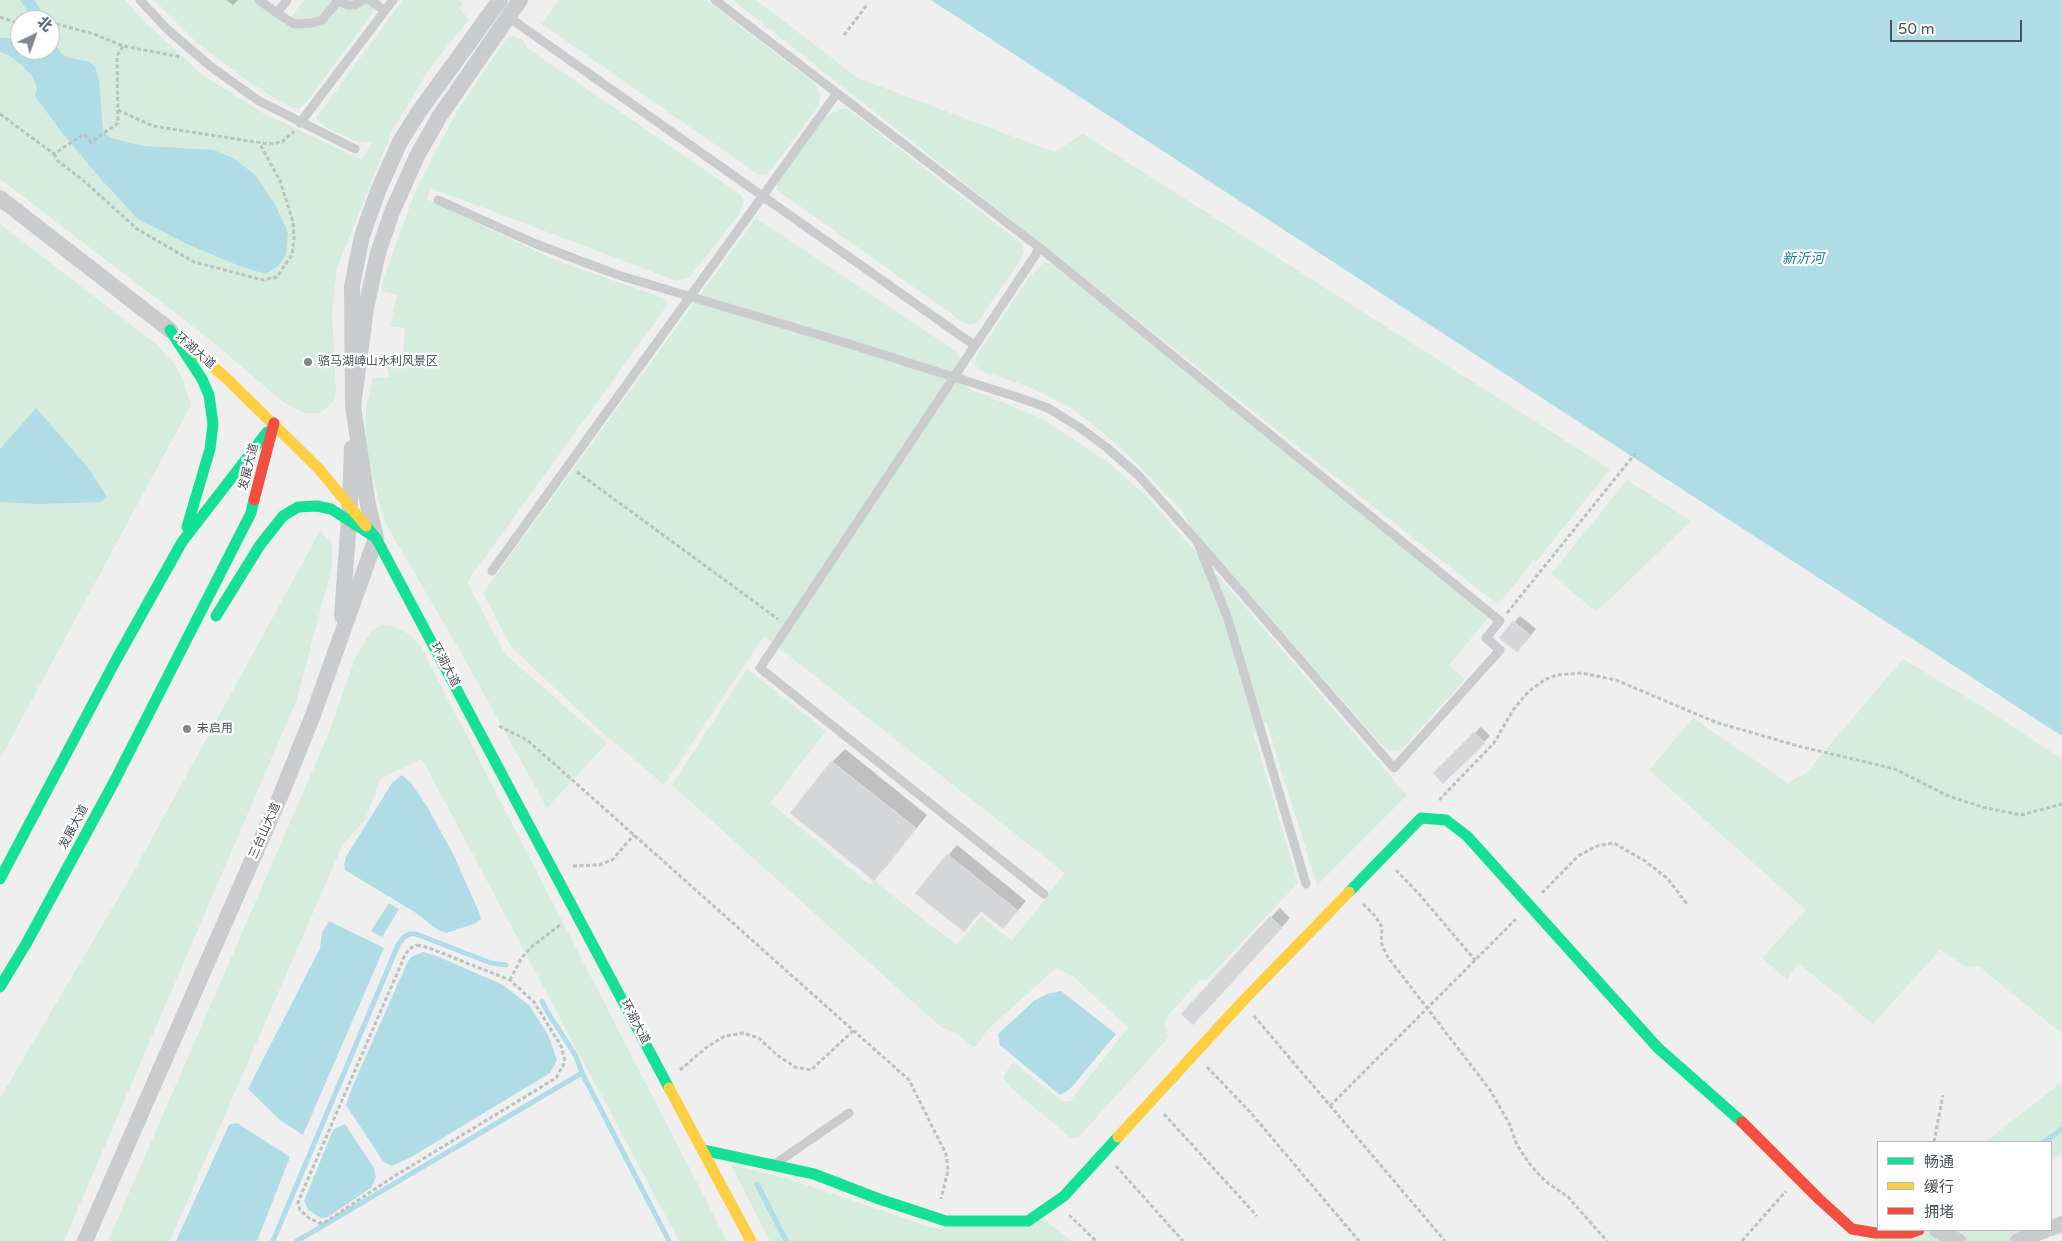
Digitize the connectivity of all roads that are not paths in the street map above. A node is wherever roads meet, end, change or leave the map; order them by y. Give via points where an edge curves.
1 (140, 0) edge
2 (259, 0) edge
3 (287, 0) edge
4 (362, 0) edge
5 (370, 0) edge
6 (393, 0) edge
7 (715, 0) edge
8 (337, 1) edge
9 (507, 5) edge
10 (385, 11) junction
11 (277, 14) junction
12 (837, 93) junction
13 (414, 119) junction
14 (300, 123) junction
15 (432, 130) junction
16 (355, 149) dead end
17 (393, 157) junction
18 (412, 167) junction
19 (762, 197) junction
20 (0, 198) edge
21 (438, 200) dead end
22 (1040, 248) junction
23 (690, 296) junction
24 (170, 330) junction
25 (974, 345) junction
26 (953, 377) junction
27 (353, 406) junction
28 (274, 423) junction
29 (350, 512) junction
30 (376, 538) junction
31 (1197, 541) junction
32 (182, 542) junction
33 (492, 571) dead end
34 (212, 622) dead end
35 (341, 634) junction
36 (196, 646) dead end
37 (148, 716) junction
38 (0, 879) edge
39 (1306, 884) dead end
40 (1044, 894) dead end
41 (0, 987) edge
42 (849, 1113) dead end
43 (703, 1150) junction
44 (773, 1165) junction
45 (1916, 1231) edge
46 (1939, 1231) edge
47 (2043, 1231) edge
48 (85, 1241) edge
49 (751, 1241) edge
50 (1958, 1241) edge
51 (2018, 1241) edge

1 - 14 lane via 167,30 201,58 259,101
2 - 11 lane
3 - 11 lane
4 - 8 lane via 348,5
5 - 10 lane
6 - 10 lane
7 - 12 lane
8 - 11 lane via 318,22 294,24
9 - 13 street via 438,83
9 - 15 street
9 - 19 lane
10 - 14 lane
12 - 19 lane
12 - 22 lane
13 - 15 street
13 - 17 street
14 - 16 lane
15 - 18 street
17 - 18 street
17 - 27 street via 362,236 352,286
18 - 27 street via 378,253 366,308
19 - 23 lane
19 - 25 lane
20 - 24 street, 环湖大道
21 - 23 lane via 536,244 618,275
22 - 25 lane
22 - 31 lane via 1500,621 1486,638 1500,650 1394,768
23 - 26 lane
23 - 33 lane
24 - 28 main road, 环湖大道
24 - 32 main road via 202,379 209,395 213,424 210,449
25 - 26 lane
26 - 31 lane via 1048,408 1079,427 1121,459
26 - 40 lane via 760,668
27 - 29 street
27 - 30 street
28 - 29 main road, 环湖大道 via 319,469
28 - 32 main road, 发展大道
28 - 37 main road, 发展大道 via 251,513
29 - 30 main road
29 - 30 main road, 环湖大道
29 - 34 main road via 317,506 298,507 283,516 260,545
29 - 35 street
30 - 35 street, 三台山大道
30 - 43 main road, 环湖大道
31 - 39 lane via 1228,619
32 - 38 main road, 发展大道
35 - 48 street, 三台山大道 via 282,792
36 - 37 main road
37 - 41 main road, 发展大道 via 31,936
42 - 44 lane
43 - 44 main road
43 - 49 main road, 环湖大道
44 - 45 main road via 814,1174 946,1221 1028,1221 1064,1196 1242,1002 1421,818 1446,820 1468,836 1658,1048 1729,1108 1852,1229 1875,1233
46 - 50 street
47 - 51 street

